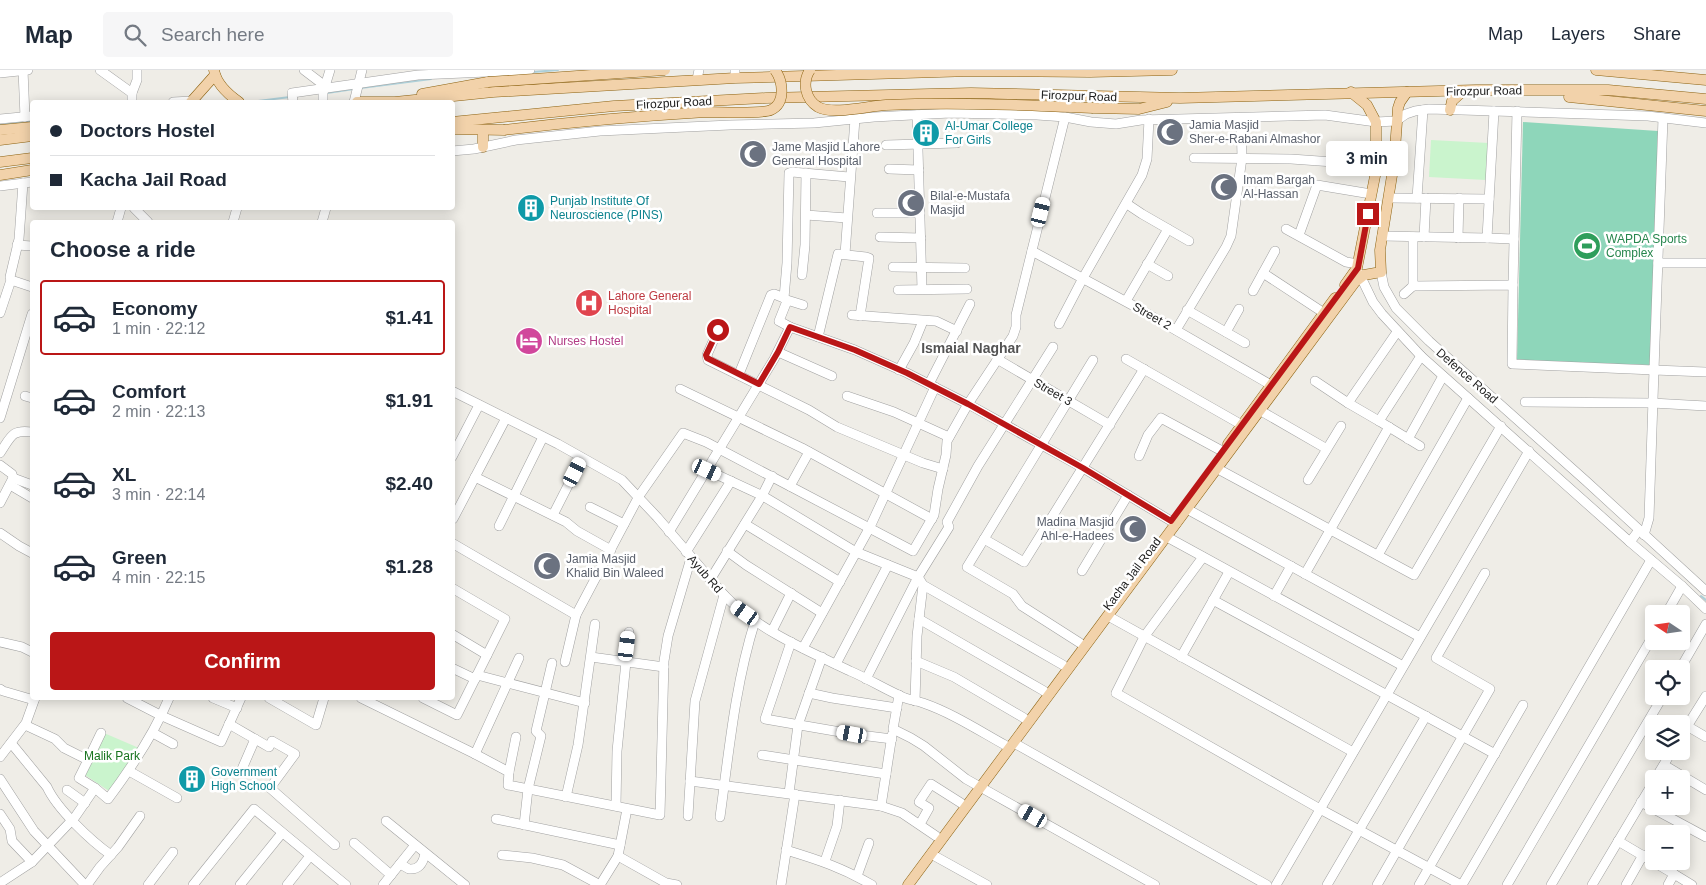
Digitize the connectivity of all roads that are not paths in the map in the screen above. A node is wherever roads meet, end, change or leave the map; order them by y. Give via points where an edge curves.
1 (23, 70) edge
2 (29, 70) edge
3 (100, 70) edge
4 (137, 70) edge
5 (304, 70) edge
6 (330, 70) edge
7 (362, 70) edge
8 (530, 70) edge
9 (555, 70) edge
10 (665, 70) edge
11 (810, 70) edge
12 (972, 70) edge
13 (1003, 70) edge
14 (1172, 70) edge
15 (1596, 70) edge
16 (921, 71) edge
17 (940, 71) edge
18 (1126, 71) edge
19 (215, 72) edge
20 (770, 72) edge
21 (842, 72) edge
22 (0, 73) edge
23 (419, 73) edge
24 (735, 74) edge
25 (698, 75) edge
26 (1706, 80) edge
27 (358, 85) junction
28 (324, 88) junction
29 (555, 89) junction
30 (1463, 90) junction
31 (1547, 90) junction
32 (1351, 92) junction
33 (1408, 92) junction
34 (132, 98) edge
35 (1180, 98) junction
36 (1706, 99) edge
37 (194, 100) edge
38 (237, 100) edge
39 (293, 100) edge
40 (323, 100) edge
41 (355, 100) edge
42 (402, 100) edge
43 (415, 100) edge
44 (1423, 110) junction
45 (1450, 110) junction
46 (1494, 111) junction
47 (1706, 111) edge
48 (1516, 112) junction
49 (916, 115) junction
50 (1065, 116) junction
51 (29, 117) edge
52 (855, 118) junction
53 (1241, 118) junction
54 (1662, 118) junction
55 (0, 119) edge
56 (1149, 119) junction
57 (1396, 121) junction
58 (455, 122) edge
59 (1376, 122) junction
60 (1706, 122) edge
61 (30, 127) edge
62 (455, 129) edge
63 (0, 130) edge
64 (483, 130) junction
65 (30, 136) edge
66 (0, 140) edge
67 (957, 143) dead end
68 (918, 144) junction
69 (886, 145) dead end
70 (483, 147) junction
71 (455, 151) edge
72 (30, 158) edge
73 (1194, 158) dead end
74 (1242, 158) junction
75 (0, 162) edge
76 (1376, 165) junction
77 (889, 169) dead end
78 (30, 170) edge
79 (919, 170) junction
80 (806, 173) junction
81 (0, 175) edge
82 (850, 177) junction
83 (28, 182) edge
84 (0, 186) edge
85 (1372, 194) junction
86 (1389, 198) junction
87 (1421, 198) junction
88 (1459, 198) junction
89 (1489, 199) junction
90 (1127, 204) junction
91 (136, 210) edge
92 (920, 212) junction
93 (877, 213) dead end
94 (806, 215) junction
95 (847, 218) junction
96 (146, 220) edge
97 (1168, 228) junction
98 (1286, 229) dead end
99 (1299, 235) junction
100 (1382, 236) junction
101 (880, 237) dead end
102 (1413, 237) junction
103 (1424, 237) junction
104 (921, 238) junction
105 (1458, 238) junction
106 (1487, 238) junction
107 (1514, 239) junction
108 (1189, 241) dead end
109 (17, 245) junction
110 (30, 246) edge
111 (1032, 251) junction
112 (1275, 251) dead end
113 (845, 254) junction
114 (1658, 263) junction
115 (1706, 263) edge
116 (1147, 264) junction
117 (893, 267) dead end
118 (922, 268) junction
119 (965, 268) dead end
120 (1358, 270) junction
121 (1381, 272) junction
122 (1263, 273) junction
123 (802, 275) dead end
124 (1168, 276) dead end
125 (1083, 278) junction
126 (11, 280) junction
127 (1513, 285) junction
128 (30, 286) edge
129 (1414, 286) junction
130 (967, 289) dead end
131 (898, 290) dead end
132 (922, 290) junction
133 (1253, 291) dead end
134 (1404, 294) dead end
135 (786, 299) junction
136 (1126, 301) junction
137 (970, 304) dead end
138 (803, 305) dead end
139 (1239, 309) dead end
140 (1187, 310) junction
141 (0, 313) edge
142 (1324, 313) junction
143 (30, 320) edge
144 (923, 321) junction
145 (1059, 324) dead end
146 (790, 327) junction
147 (718, 330) dead end
148 (1176, 330) junction
149 (957, 331) junction
150 (1226, 332) junction
151 (1397, 332) junction
152 (818, 337) junction
153 (1244, 343) dead end
154 (1053, 348) dead end
155 (778, 352) junction
156 (1421, 356) junction
157 (997, 359) junction
158 (1126, 359) dead end
159 (1092, 360) dead end
160 (898, 370) junction
161 (1144, 370) junction
162 (1654, 370) junction
163 (1706, 372) edge
164 (738, 374) junction
165 (832, 376) dead end
166 (1443, 376) junction
167 (1032, 380) junction
168 (1315, 381) dead end
169 (759, 384) junction
170 (932, 386) junction
171 (1271, 386) junction
172 (680, 389) dead end
173 (455, 392) edge
174 (847, 396) dead end
175 (1468, 398) junction
176 (1069, 401) junction
177 (1525, 402) dead end
178 (1348, 403) junction
179 (1652, 403) junction
180 (968, 404) junction
181 (480, 405) junction
182 (1706, 406) edge
183 (1261, 412) junction
184 (739, 417) junction
185 (0, 418) edge
186 (506, 418) junction
187 (1379, 421) junction
188 (918, 423) junction
189 (1004, 424) junction
190 (1110, 425) junction
191 (1242, 425) junction
192 (1342, 426) dead end
193 (1501, 426) junction
194 (1389, 427) junction
195 (30, 432) edge
196 (543, 437) junction
197 (949, 437) junction
198 (1408, 439) junction
199 (1041, 444) junction
200 (1420, 446) dead end
201 (720, 449) junction
202 (455, 451) edge
203 (1222, 451) junction
204 (1529, 451) junction
205 (809, 452) junction
206 (0, 453) edge
207 (904, 454) junction
208 (1139, 456) dead end
209 (582, 458) junction
210 (0, 465) edge
211 (1083, 468) junction
212 (942, 469) junction
213 (1218, 469) junction
214 (707, 470) junction
215 (772, 476) junction
216 (475, 477) junction
217 (731, 481) junction
218 (12, 482) junction
219 (30, 485) edge
220 (790, 486) junction
221 (886, 494) junction
222 (1128, 495) junction
223 (30, 496) edge
224 (515, 496) junction
225 (639, 496) junction
226 (762, 496) junction
227 (0, 502) edge
228 (590, 507) dead end
229 (1187, 509) junction
230 (455, 515) edge
231 (553, 515) junction
232 (932, 519) junction
233 (1174, 523) junction
234 (624, 524) junction
235 (745, 524) junction
236 (499, 526) dead end
237 (870, 527) junction
238 (1330, 530) junction
239 (669, 532) junction
240 (0, 533) edge
241 (1642, 533) junction
242 (1167, 537) junction
243 (984, 539) junction
244 (1630, 542) junction
245 (455, 545) edge
246 (611, 550) junction
247 (727, 551) junction
248 (856, 552) junction
249 (30, 553) edge
250 (689, 555) junction
251 (1378, 555) junction
252 (1203, 558) junction
253 (1651, 560) junction
254 (888, 565) junction
255 (1291, 566) junction
256 (1082, 571) dead end
257 (1229, 572) junction
258 (1485, 573) dead end
259 (1305, 574) junction
260 (710, 580) junction
261 (921, 581) junction
262 (840, 582) junction
263 (1682, 586) junction
264 (455, 590) edge
265 (1706, 592) edge
266 (791, 593) junction
267 (724, 595) junction
268 (1274, 596) junction
269 (1213, 600) junction
270 (1671, 605) edge
271 (1706, 609) edge
272 (822, 613) junction
273 (576, 615) junction
274 (1108, 616) junction
275 (920, 619) junction
276 (755, 621) junction
277 (595, 624) dead end
278 (1706, 624) edge
279 (772, 631) junction
280 (629, 632) dead end
281 (455, 636) edge
282 (1144, 637) junction
283 (1420, 637) junction
284 (0, 642) edge
285 (791, 642) junction
286 (1080, 643) junction
287 (803, 648) junction
288 (1645, 649) edge
289 (30, 651) edge
290 (487, 655) junction
291 (591, 657) junction
292 (822, 657) junction
293 (1181, 657) junction
294 (520, 658) dead end
295 (1685, 660) edge
296 (625, 661) junction
297 (916, 661) junction
298 (565, 662) dead end
299 (552, 663) dead end
300 (836, 664) junction
301 (1063, 665) junction
302 (1403, 666) junction
303 (664, 667) junction
304 (455, 669) edge
305 (476, 677) junction
306 (866, 679) junction
307 (507, 684) junction
308 (0, 689) edge
309 (1044, 691) junction
310 (545, 693) junction
311 (809, 693) junction
312 (1387, 694) junction
313 (899, 695) junction
314 (1706, 696) edge
315 (30, 698) edge
316 (35, 700) edge
317 (131, 700) edge
318 (169, 700) edge
319 (218, 700) edge
320 (240, 700) edge
321 (272, 700) edge
322 (323, 700) edge
323 (365, 700) edge
324 (427, 700) edge
325 (915, 701) junction
326 (585, 703) junction
327 (1524, 705) dead end
328 (1658, 705) edge
329 (237, 708) junction
330 (897, 708) junction
331 (162, 716) junction
332 (1426, 716) junction
333 (1024, 718) junction
334 (1690, 721) edge
335 (229, 724) junction
336 (24, 725) junction
337 (798, 725) junction
338 (1690, 728) edge
339 (893, 730) junction
340 (101, 733) dead end
341 (152, 733) junction
342 (1463, 736) junction
343 (516, 737) dead end
344 (1706, 737) edge
345 (256, 739) junction
346 (892, 740) junction
347 (11, 743) junction
348 (173, 744) dead end
349 (1009, 744) junction
350 (1353, 752) junction
351 (475, 754) junction
352 (1495, 754) junction
353 (762, 755) dead end
354 (0, 756) edge
355 (88, 760) junction
356 (793, 760) junction
357 (1667, 760) edge
358 (1664, 765) junction
359 (242, 769) dead end
360 (1661, 770) edge
361 (129, 771) junction
362 (509, 772) junction
363 (886, 774) junction
364 (0, 779) edge
365 (690, 782) junction
366 (724, 785) junction
367 (978, 785) junction
368 (95, 788) junction
369 (528, 789) junction
370 (67, 790) dead end
371 (1706, 790) edge
372 (792, 794) junction
373 (566, 796) junction
374 (1645, 796) edge
375 (178, 798) dead end
376 (840, 800) junction
377 (1641, 802) junction
378 (85, 803) junction
379 (961, 803) junction
380 (616, 806) junction
381 (880, 806) junction
382 (628, 809) junction
383 (1320, 809) junction
384 (0, 814) edge
385 (140, 816) dead end
386 (688, 816) dead end
387 (720, 817) dead end
388 (496, 819) dead end
389 (73, 820) junction
390 (386, 821) dead end
391 (920, 824) junction
392 (524, 825) junction
393 (1359, 830) junction
394 (282, 833) junction
395 (936, 836) junction
396 (1706, 837) edge
397 (1618, 841) junction
398 (354, 843) dead end
399 (869, 843) dead end
400 (334, 845) dead end
401 (414, 845) junction
402 (620, 845) junction
403 (47, 846) junction
404 (786, 850) junction
405 (1397, 850) junction
406 (173, 852) dead end
407 (425, 854) junction
408 (931, 854) junction
409 (111, 855) junction
410 (502, 855) dead end
411 (1642, 855) junction
412 (310, 856) junction
413 (618, 856) junction
414 (32, 862) junction
415 (825, 862) junction
416 (400, 864) junction
417 (1429, 868) junction
418 (391, 874) junction
419 (1674, 874) junction
420 (857, 876) junction
421 (0, 883) edge
422 (339, 883) edge
423 (86, 885) edge
424 (148, 885) edge
425 (193, 885) edge
426 (240, 885) edge
427 (287, 885) edge
428 (383, 885) edge
429 (465, 885) edge
430 (600, 885) edge
431 (677, 885) edge
432 (781, 885) edge
433 (872, 885) edge
434 (907, 885) edge
435 (987, 885) edge
436 (1155, 885) edge
437 (1267, 885) edge
438 (1276, 885) edge
439 (1327, 885) edge
440 (1377, 885) edge
441 (1419, 885) edge
442 (1462, 885) edge
443 (1507, 885) edge
444 (1551, 885) edge
445 (1592, 885) edge
446 (1626, 885) edge
447 (1668, 885) edge
448 (1692, 885) edge

1 - 2 street
1 - 22 street
1 - 51 street
3 - 34 street
4 - 34 street
5 - 28 street
6 - 28 street
7 - 27 street
8 - 23 street
9 - 29 street
10 - 42 main road, bridge via 488,82 446,88
11 - 35 main road, bridge via 805,85 808,96 818,107 828,110 947,103 1139,109
12 - 13 main road, Firozpur Road
12 - 17 main road, Firozpur Road
13 - 18 main road, Firozpur Road
14 - 18 main road, Firozpur Road
15 - 26 main road
16 - 17 main road, Firozpur Road
16 - 21 main road, Firozpur Road
19 - 37 main road
19 - 38 main road via 224,88
20 - 21 main road, Firozpur Road
20 - 24 main road, Firozpur Road
20 - 64 main road, bridge via 780,76 782,85 782,95 771,110 576,121
23 - 27 street
24 - 25 main road, Firozpur Road
25 - 29 main road, Firozpur Road
27 - 28 street
27 - 41 street
28 - 39 street via 292,93
28 - 40 street
29 - 43 main road, Firozpur Road
30 - 31 main road, Firozpur Road
30 - 33 main road, Firozpur Road
30 - 45 main road via 1452,101
31 - 36 main road, Firozpur Road via 1608,90
31 - 47 main road via 1558,95
32 - 33 main road, Firozpur Road
32 - 35 main road, Firozpur Road
32 - 59 main road via 1367,105
33 - 57 main road, Defence Road via 1400,102
35 - 58 main road, Firozpur Road via 1013,93 766,98 614,106
44 - 45 street
44 - 57 street via 1406,114
44 - 87 street
45 - 46 street
46 - 48 street
46 - 89 street
48 - 54 street
48 - 107 street
49 - 50 street via 993,113
49 - 52 street
49 - 68 street
50 - 56 street via 1116,124
50 - 111 street
51 - 55 street
52 - 70 street via 814,123 600,131
52 - 82 street
53 - 56 street
53 - 59 street via 1325,115
53 - 74 street
54 - 60 street
54 - 114 street
56 - 90 street via 1147,159
57 - 59 street
57 - 86 main road, Defence Road
59 - 76 main road, Kacha Jail Road
61 - 63 main road
62 - 64 main road
64 - 70 main road
65 - 66 main road
67 - 68 street
68 - 69 street
68 - 79 street
70 - 71 street
72 - 75 main road
73 - 74 street
74 - 76 street
74 - 140 street via 1231,236
76 - 85 main road, Kacha Jail Road
77 - 79 street
78 - 81 main road
79 - 92 street
80 - 82 street
80 - 94 street
80 - 135 street via 792,172 788,175
82 - 95 street
83 - 84 street
83 - 109 street
85 - 99 street via 1317,185
85 - 120 main road, Kacha Jail Road
86 - 87 street
86 - 100 main road, Defence Road
87 - 88 street
87 - 103 street
88 - 89 street
88 - 105 street
89 - 106 street
90 - 97 street
90 - 125 street
91 - 96 street
92 - 93 street
92 - 104 street
94 - 95 street
94 - 123 street
95 - 113 street
97 - 108 street
97 - 116 street
98 - 99 street
99 - 120 street
100 - 102 street
100 - 121 main road, Defence Road
101 - 104 street
102 - 103 street
102 - 129 street
103 - 105 street
104 - 118 street
105 - 106 street
106 - 107 street
107 - 127 street
109 - 110 street
109 - 126 street
111 - 125 street, Street 2
111 - 157 street via 1016,314 1016,327
112 - 122 street
113 - 144 street via 868,258 856,315
113 - 152 street via 838,255
114 - 115 street
114 - 162 street
116 - 124 street
116 - 136 street
117 - 118 street
118 - 119 street
118 - 132 street
120 - 121 main road via 1368,274
120 - 142 main road, Kacha Jail Road
120 - 151 street via 1373,302
120 - 183 main road via 1352,286
121 - 241 street, Defence Road via 1384,287 1396,308 1423,336
122 - 133 street
122 - 142 street
125 - 136 street, Street 2
125 - 145 street
126 - 128 street
126 - 141 street
127 - 129 street
127 - 162 street via 1512,364
129 - 134 street
130 - 132 street
131 - 132 street
135 - 138 street
135 - 146 street via 779,321
135 - 164 street via 771,295
136 - 148 street, Street 2
137 - 149 street
139 - 150 street
140 - 148 street
140 - 150 street
142 - 171 main road, Kacha Jail Road
143 - 185 street
144 - 149 street via 936,321
144 - 160 street
146 - 152 street
146 - 155 street
147 - 164 street via 707,358
148 - 171 street, Street 2
149 - 170 street
150 - 153 street
151 - 156 street
151 - 178 street
152 - 160 street
154 - 167 street
155 - 165 street
155 - 169 street
156 - 166 street
156 - 187 street
157 - 167 street, Street 3
157 - 180 street
158 - 161 street
159 - 176 street
160 - 170 street
161 - 190 street
161 - 191 street
162 - 163 street
162 - 179 street
164 - 169 street
166 - 175 street
166 - 198 street
167 - 176 street, Street 3
167 - 189 street
168 - 178 street
169 - 184 street
169 - 207 street via 837,427
170 - 180 street
170 - 188 street
171 - 191 main road, Kacha Jail Road
172 - 184 street
173 - 181 street, Ayub Rd
174 - 188 street
175 - 193 street
175 - 251 street
176 - 190 street, Street 3
176 - 199 street
177 - 179 street
178 - 187 street
179 - 182 street
179 - 241 street via 1649,518
180 - 189 street
180 - 197 street
181 - 186 street, Ayub Rd
181 - 202 street
183 - 192 street via 1327,449 1308,480
183 - 213 main road
184 - 201 street
184 - 205 street
186 - 196 street, Ayub Rd
186 - 216 street
187 - 194 street
188 - 197 street
188 - 207 street
189 - 199 street
189 - 261 street via 947,522 949,527
190 - 211 street
191 - 203 main road, Kacha Jail Road
193 - 204 street
193 - 251 street via 1414,575
194 - 198 street
194 - 238 street
195 - 206 street via 14,433
196 - 209 street, Ayub Rd
196 - 224 street
197 - 212 street
198 - 200 street
199 - 211 street
199 - 243 street
201 - 214 street
201 - 215 street
201 - 225 street via 682,433
203 - 208 street via 1160,418
203 - 233 main road, Kacha Jail Road
204 - 244 street
204 - 283 street
205 - 220 street
205 - 221 street
207 - 212 street
207 - 221 street
209 - 225 street, Ayub Rd via 622,480
209 - 231 street
210 - 218 street via 12,474
211 - 222 street
211 - 243 street via 1024,562
212 - 232 street
213 - 229 main road
213 - 238 street
214 - 217 street
214 - 239 street
215 - 220 street
215 - 226 street
216 - 224 street
216 - 230 street
217 - 226 street
217 - 250 street
218 - 219 street
218 - 223 street
218 - 227 street
220 - 237 street
221 - 232 street
221 - 237 street
222 - 233 street
222 - 256 street
224 - 231 street
224 - 236 street
225 - 234 street
225 - 239 street, Ayub Rd
226 - 235 street
226 - 248 street
228 - 234 street
229 - 233 main road
229 - 255 street
231 - 246 street
232 - 237 street via 913,551
233 - 242 main road
233 - 286 main road, Kacha Jail Road
234 - 246 street
235 - 247 street
235 - 262 street
237 - 248 street
238 - 251 street
238 - 259 street
239 - 250 street, Ayub Rd
240 - 249 street
241 - 244 street
241 - 265 street, Defence Road
242 - 252 street
242 - 274 main road
243 - 286 street via 967,567 1013,594 1022,606
244 - 253 street
245 - 273 street
246 - 273 street
247 - 260 street
247 - 266 street
248 - 254 street
248 - 262 street
250 - 260 street, Ayub Rd
250 - 303 street via 668,636
252 - 257 street
252 - 282 street
253 - 263 street
253 - 442 street
254 - 261 street
254 - 300 street
255 - 259 street
255 - 268 street
257 - 268 street
257 - 269 street
258 - 342 street via 1436,658 1490,689
259 - 283 street
260 - 267 street, Ayub Rd
261 - 275 street
261 - 301 street
261 - 306 street
262 - 272 street
263 - 270 street
263 - 271 street
264 - 290 street via 505,619
266 - 272 street
266 - 279 street
267 - 276 street, Ayub Rd
267 - 365 street via 695,701
268 - 302 street
269 - 293 street
269 - 312 street
272 - 287 street
273 - 298 street
274 - 282 street
274 - 349 main road
275 - 297 street
275 - 309 street
276 - 279 street, Ayub Rd
276 - 366 street via 738,690
277 - 291 street
278 - 295 street
279 - 285 street, Ayub Rd
280 - 296 street
281 - 290 street
282 - 293 street
282 - 383 street via 1116,693
283 - 302 street
284 - 289 street
285 - 287 street, Ayub Rd
285 - 337 street via 765,719
286 - 301 main road, Kacha Jail Road
287 - 292 street, Ayub Rd
288 - 443 street
290 - 305 street
291 - 296 street
291 - 326 street
292 - 300 street, Ayub Rd
292 - 311 street
293 - 350 street
294 - 307 street
296 - 303 street
296 - 380 street
297 - 325 street
297 - 333 street via 954,677
299 - 310 street
300 - 306 street, Ayub Rd
301 - 309 main road, Kacha Jail Road
302 - 312 street
303 - 382 street via 660,815
304 - 305 street
305 - 307 street
305 - 324 street via 457,716
306 - 313 street, Ayub Rd
307 - 310 street
307 - 351 street
308 - 315 street
309 - 333 main road, Kacha Jail Road
310 - 326 street
310 - 369 street via 536,731 541,736
311 - 330 street
311 - 337 street
312 - 332 street
312 - 350 street
313 - 325 street, Ayub Rd
313 - 330 street
314 - 334 street
316 - 336 street
317 - 331 street
318 - 331 street
319 - 329 street
320 - 329 street
321 - 322 street via 316,725
323 - 351 street
325 - 349 street, Ayub Rd
326 - 373 street
327 - 352 street
328 - 444 street
329 - 335 street
330 - 339 street
331 - 335 street via 222,742
331 - 341 street
332 - 342 street
332 - 393 street
333 - 349 main road, Kacha Jail Road
335 - 345 street
336 - 347 street
336 - 355 street via 55,739 64,748
337 - 346 street
337 - 356 street
338 - 344 street
339 - 346 street
339 - 367 street via 911,738
340 - 355 street
341 - 348 street
341 - 361 street
342 - 352 street
342 - 405 street
343 - 362 street
345 - 359 street
345 - 400 street via 269,747 272,741 295,754 270,788
346 - 363 street
347 - 354 street
347 - 389 street
349 - 367 main road, Kacha Jail Road
349 - 437 street, Ayub Rd
350 - 383 street
351 - 362 street
352 - 417 street
353 - 356 street
355 - 368 street via 79,778
356 - 363 street
356 - 372 street
357 - 358 street
358 - 360 street
358 - 371 street
361 - 368 street via 108,799
361 - 375 street
362 - 369 street via 508,785
363 - 381 street
364 - 403 street
365 - 366 street
365 - 386 street
366 - 372 street
366 - 387 street
367 - 379 main road, Kacha Jail Road
367 - 408 main road
367 - 436 street
368 - 378 street
369 - 373 street
369 - 392 street
370 - 378 street
372 - 376 street
372 - 404 street
373 - 380 street
374 - 377 street
376 - 381 street
376 - 415 street via 837,826
377 - 396 street
377 - 397 street
378 - 389 street
379 - 391 street via 931,784 919,802 928,808
379 - 395 main road, Kacha Jail Road
380 - 382 street
381 - 391 street via 902,813
382 - 402 street
383 - 393 street
383 - 438 street
384 - 414 street via 10,829 12,841
385 - 409 street
388 - 392 street
389 - 403 street
389 - 409 street
390 - 401 street
391 - 395 street
392 - 402 street
393 - 405 street
393 - 439 street
394 - 412 street
394 - 425 street via 254,809
394 - 426 street
395 - 434 main road, Kacha Jail Road
397 - 411 street
397 - 445 street
398 - 418 street
399 - 420 street
401 - 407 street
401 - 416 street
402 - 413 street
403 - 414 street
403 - 423 street
404 - 415 street
404 - 432 street
405 - 417 street
405 - 440 street
406 - 424 street
407 - 416 street via 417,868 409,869
407 - 429 street
408 - 434 main road
408 - 435 street
409 - 423 street
410 - 430 street via 563,865
411 - 419 street
411 - 446 street
412 - 422 street
412 - 427 street
413 - 430 street
413 - 431 street via 666,883
414 - 421 street
415 - 420 street
416 - 418 street
417 - 441 street
417 - 442 street
418 - 428 street
419 - 447 street
419 - 448 street
420 - 433 street

